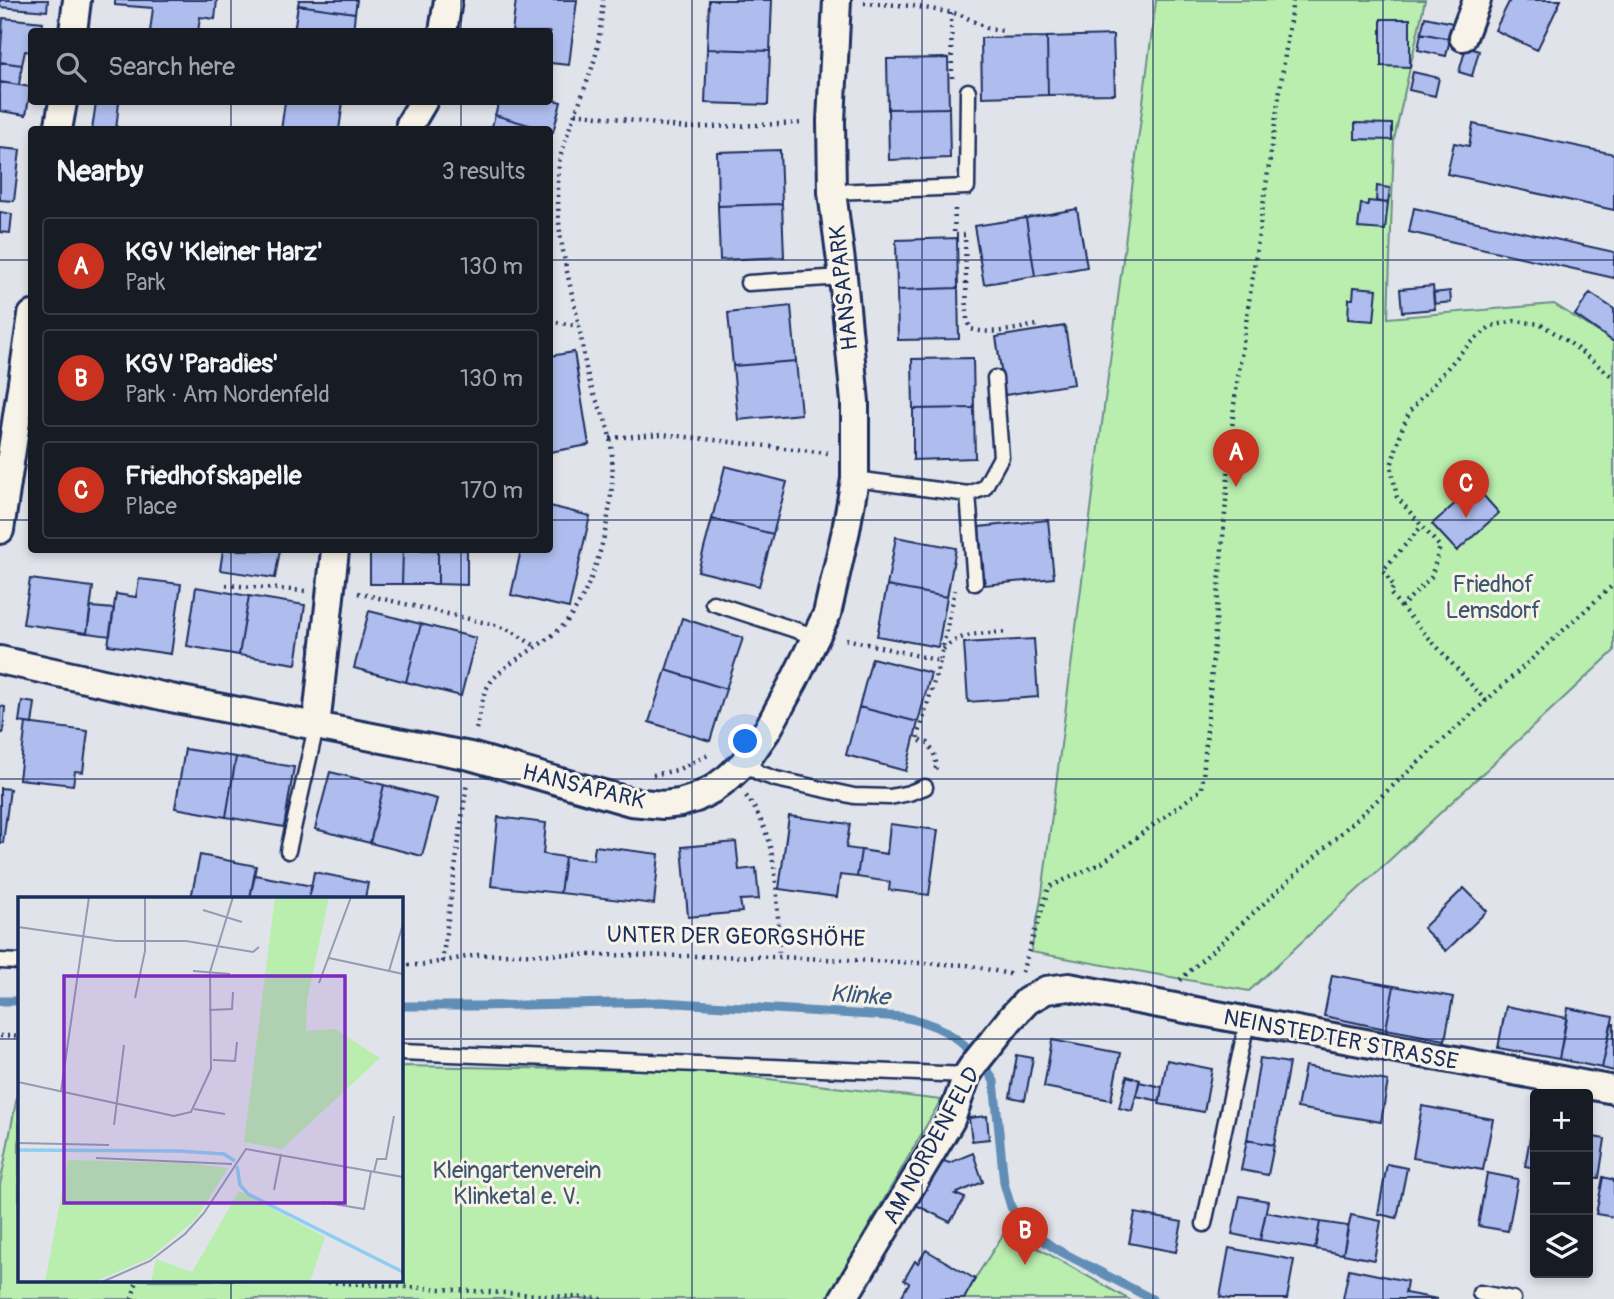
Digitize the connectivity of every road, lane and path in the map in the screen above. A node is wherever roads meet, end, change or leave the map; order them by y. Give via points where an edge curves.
1 (77, 0) edge
2 (449, 0) edge
3 (603, 0) edge
4 (837, 0) edge
5 (1293, 0) edge
6 (1478, 0) edge
7 (865, 1) edge
8 (951, 13) junction
9 (863, 14) dead end
10 (74, 28) edge
11 (444, 28) edge
12 (1006, 31) dead end
13 (1463, 37) dead end
14 (952, 80) dead end
15 (968, 91) dead end
16 (62, 105) edge
17 (575, 113) junction
18 (831, 121) junction
19 (59, 126) edge
20 (955, 187) junction
21 (832, 192) junction
22 (553, 220) edge
23 (559, 221) junction
24 (843, 276) junction
25 (748, 283) dead end
26 (553, 322) edge
27 (1037, 325) dead end
28 (579, 326) junction
29 (28, 341) edge
30 (995, 378) dead end
31 (1614, 378) edge
32 (610, 438) junction
33 (831, 441) dead end
34 (855, 479) junction
35 (968, 494) junction
36 (1422, 526) junction
37 (0, 530) edge
38 (335, 553) edge
39 (975, 583) dead end
40 (1614, 584) edge
41 (226, 585) dead end
42 (331, 587) junction
43 (955, 590) dead end
44 (713, 603) dead end
45 (1401, 607) junction
46 (1008, 632) dead end
47 (828, 637) junction
48 (537, 647) junction
49 (943, 649) junction
50 (0, 660) edge
51 (940, 661) junction
52 (1486, 701) junction
53 (316, 727) junction
54 (715, 751) dead end
55 (470, 756) junction
56 (747, 772) junction
57 (650, 775) dead end
58 (925, 787) joint
59 (748, 798) junction
60 (736, 805) dead end
61 (288, 851) dead end
62 (779, 957) junction
63 (0, 961) edge
64 (18, 962) edge
65 (442, 962) junction
66 (402, 965) edge
67 (1069, 987) joint
68 (1154, 1004) junction
69 (1247, 1022) junction
70 (0, 1036) edge
71 (18, 1036) edge
72 (402, 1052) edge
73 (971, 1069) junction
74 (1614, 1090) edge
75 (1204, 1224) dead end
76 (328, 1282) dead end
77 (1480, 1293) dead end
78 (602, 1299) edge
79 (844, 1299) edge
80 (1513, 1299) edge

1 - 10 street
2 - 11 street
3 - 17 path via 595,56
4 - 18 street, HANSAPARK
5 - 62 path, UNTER DER GEORGSHÖHE via 1234,405 1202,789 1102,863 1049,887 1021,977 967,965
6 - 13 street
7 - 8 path
7 - 9 path
8 - 12 path
8 - 14 path
15 - 20 lane via 967,187
16 - 19 street
17 - 18 path via 687,128
17 - 23 path via 559,161
18 - 21 street, HANSAPARK
20 - 21 lane
20 - 27 path via 954,235 965,235 971,329 1005,331
21 - 24 street, HANSAPARK
22 - 23 path
23 - 28 path
24 - 25 lane
24 - 34 street, HANSAPARK via 855,402
26 - 28 path
28 - 32 path via 589,383
29 - 37 street
30 - 35 lane via 1002,457 984,488
31 - 36 path via 1541,324 1514,321 1491,326 1440,376 1403,426 1391,466 1396,497
32 - 33 path via 662,434 831,454
32 - 48 path via 610,501 595,566 568,621
34 - 35 lane
34 - 47 street, HANSAPARK via 827,614
35 - 39 lane
36 - 45 path via 1440,547 1431,577
36 - 45 path via 1383,570 1394,586 1390,593
38 - 42 street
40 - 52 path
41 - 42 path via 317,591
42 - 48 path via 499,626
42 - 53 street
43 - 49 path
44 - 47 lane
45 - 52 path
46 - 49 path via 965,635
47 - 51 path
47 - 56 street, HANSAPARK via 768,729
48 - 55 path via 501,671 488,686
49 - 51 path
50 - 53 street, HANSAPARK
51 - 58 path via 917,740 928,743 937,766
52 - 68 path
53 - 55 street, HANSAPARK
53 - 61 lane
54 - 57 path via 677,770
55 - 56 street, HANSAPARK via 647,804 696,798
55 - 65 path
56 - 58 lane via 873,798
56 - 59 path
56 - 59 path
59 - 60 path
59 - 62 path via 761,820 773,858
62 - 65 path, UNTER DER GEORGSHÖHE via 510,954
63 - 64 lane
65 - 66 path, UNTER DER GEORGSHÖHE
67 - 68 street, NEINSTEDTER STRASSE
67 - 73 street, AM NORDENFELD via 1046,990 1027,1000
68 - 69 street, NEINSTEDTER STRASSE
69 - 74 street, NEINSTEDTER STRASSE
69 - 75 lane
70 - 71 path
72 - 73 lane
73 - 79 street, AM NORDENFELD via 951,1120
76 - 78 path
77 - 80 lane

